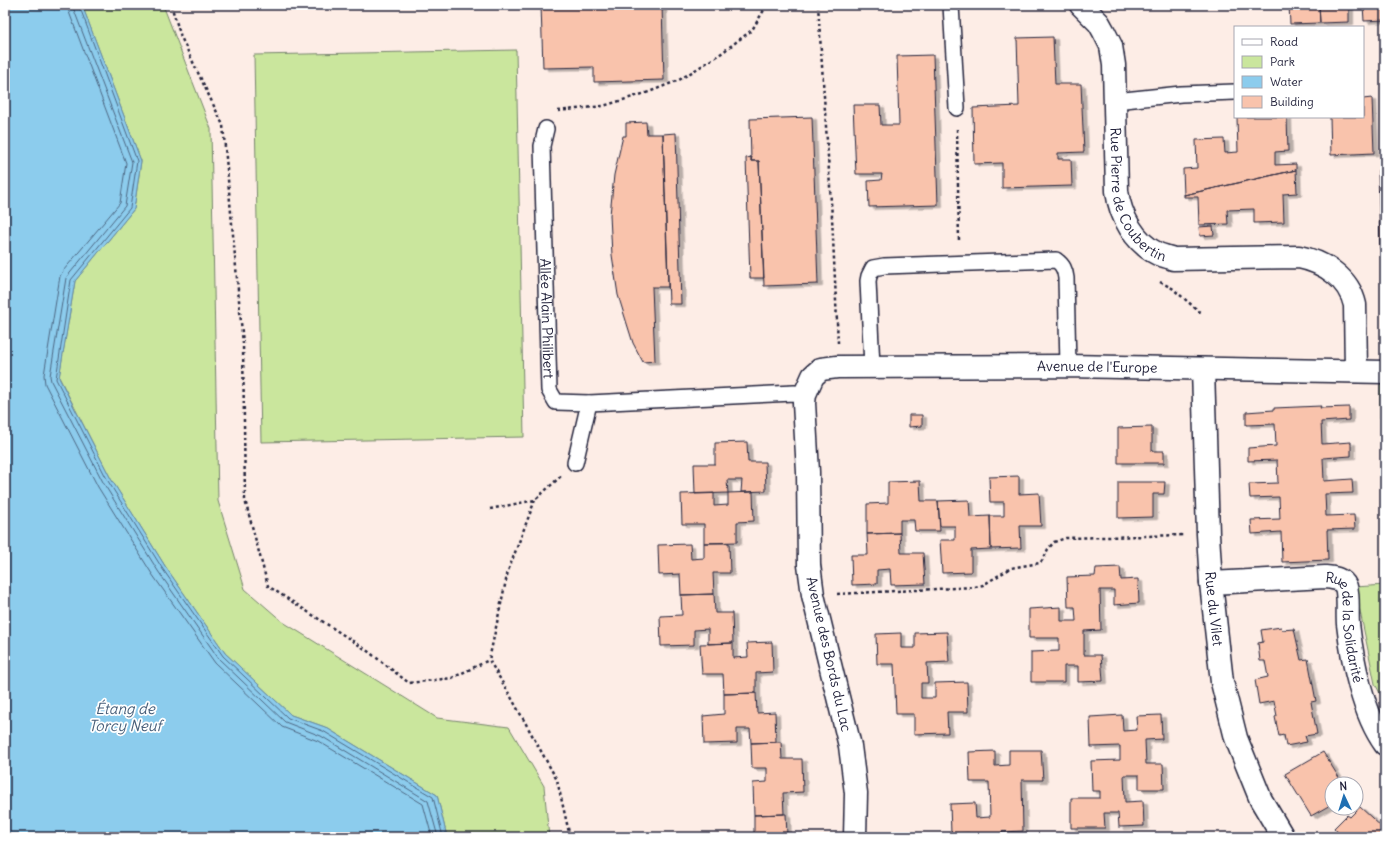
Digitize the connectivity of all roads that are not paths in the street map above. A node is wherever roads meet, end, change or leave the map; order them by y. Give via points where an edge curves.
1 (951, 5) edge
2 (1081, 5) edge
3 (1234, 92) edge
4 (1115, 101) junction
5 (957, 108) road end
6 (546, 129) road end
7 (1068, 366) junction
8 (872, 367) junction
9 (1204, 369) junction
10 (1356, 371) junction
11 (1385, 372) edge
12 (809, 385) junction
13 (589, 403) junction
14 (575, 463) road end
15 (1211, 583) junction
16 (1385, 744) edge
17 (855, 837) edge
18 (1283, 837) edge

1 - 5 lane
2 - 4 street, Rue Pierre de Coubertin via 1099,23 1111,46
3 - 4 lane via 1181,94
4 - 10 street, Rue Pierre de Coubertin via 1118,200 1128,226 1146,246 1158,254 1173,259 1299,257 1324,266 1337,276 1353,295
6 - 13 lane, Allée Alain Philibert via 542,146 549,390 556,402
7 - 8 street, Avenue de l'Europe
7 - 8 lane via 1066,278 1062,264 1056,260 873,268 868,280
7 - 9 street, Avenue de l'Europe
8 - 12 street, Avenue de l'Europe via 821,369
9 - 10 street, Avenue de l'Europe
9 - 15 street, Rue du Vilet
10 - 11 street, Avenue de l'Europe
12 - 13 lane, Allée Alain Philibert via 794,393
12 - 17 street, Avenue des Bords du Lac via 804,403 809,565 813,595 850,746 856,793
13 - 14 lane
15 - 16 street, Rue de la Solidarité via 1325,577 1342,581 1346,587 1348,625 1360,690 1378,734
15 - 18 street, Rue du Vilet via 1222,682 1236,738 1261,800

